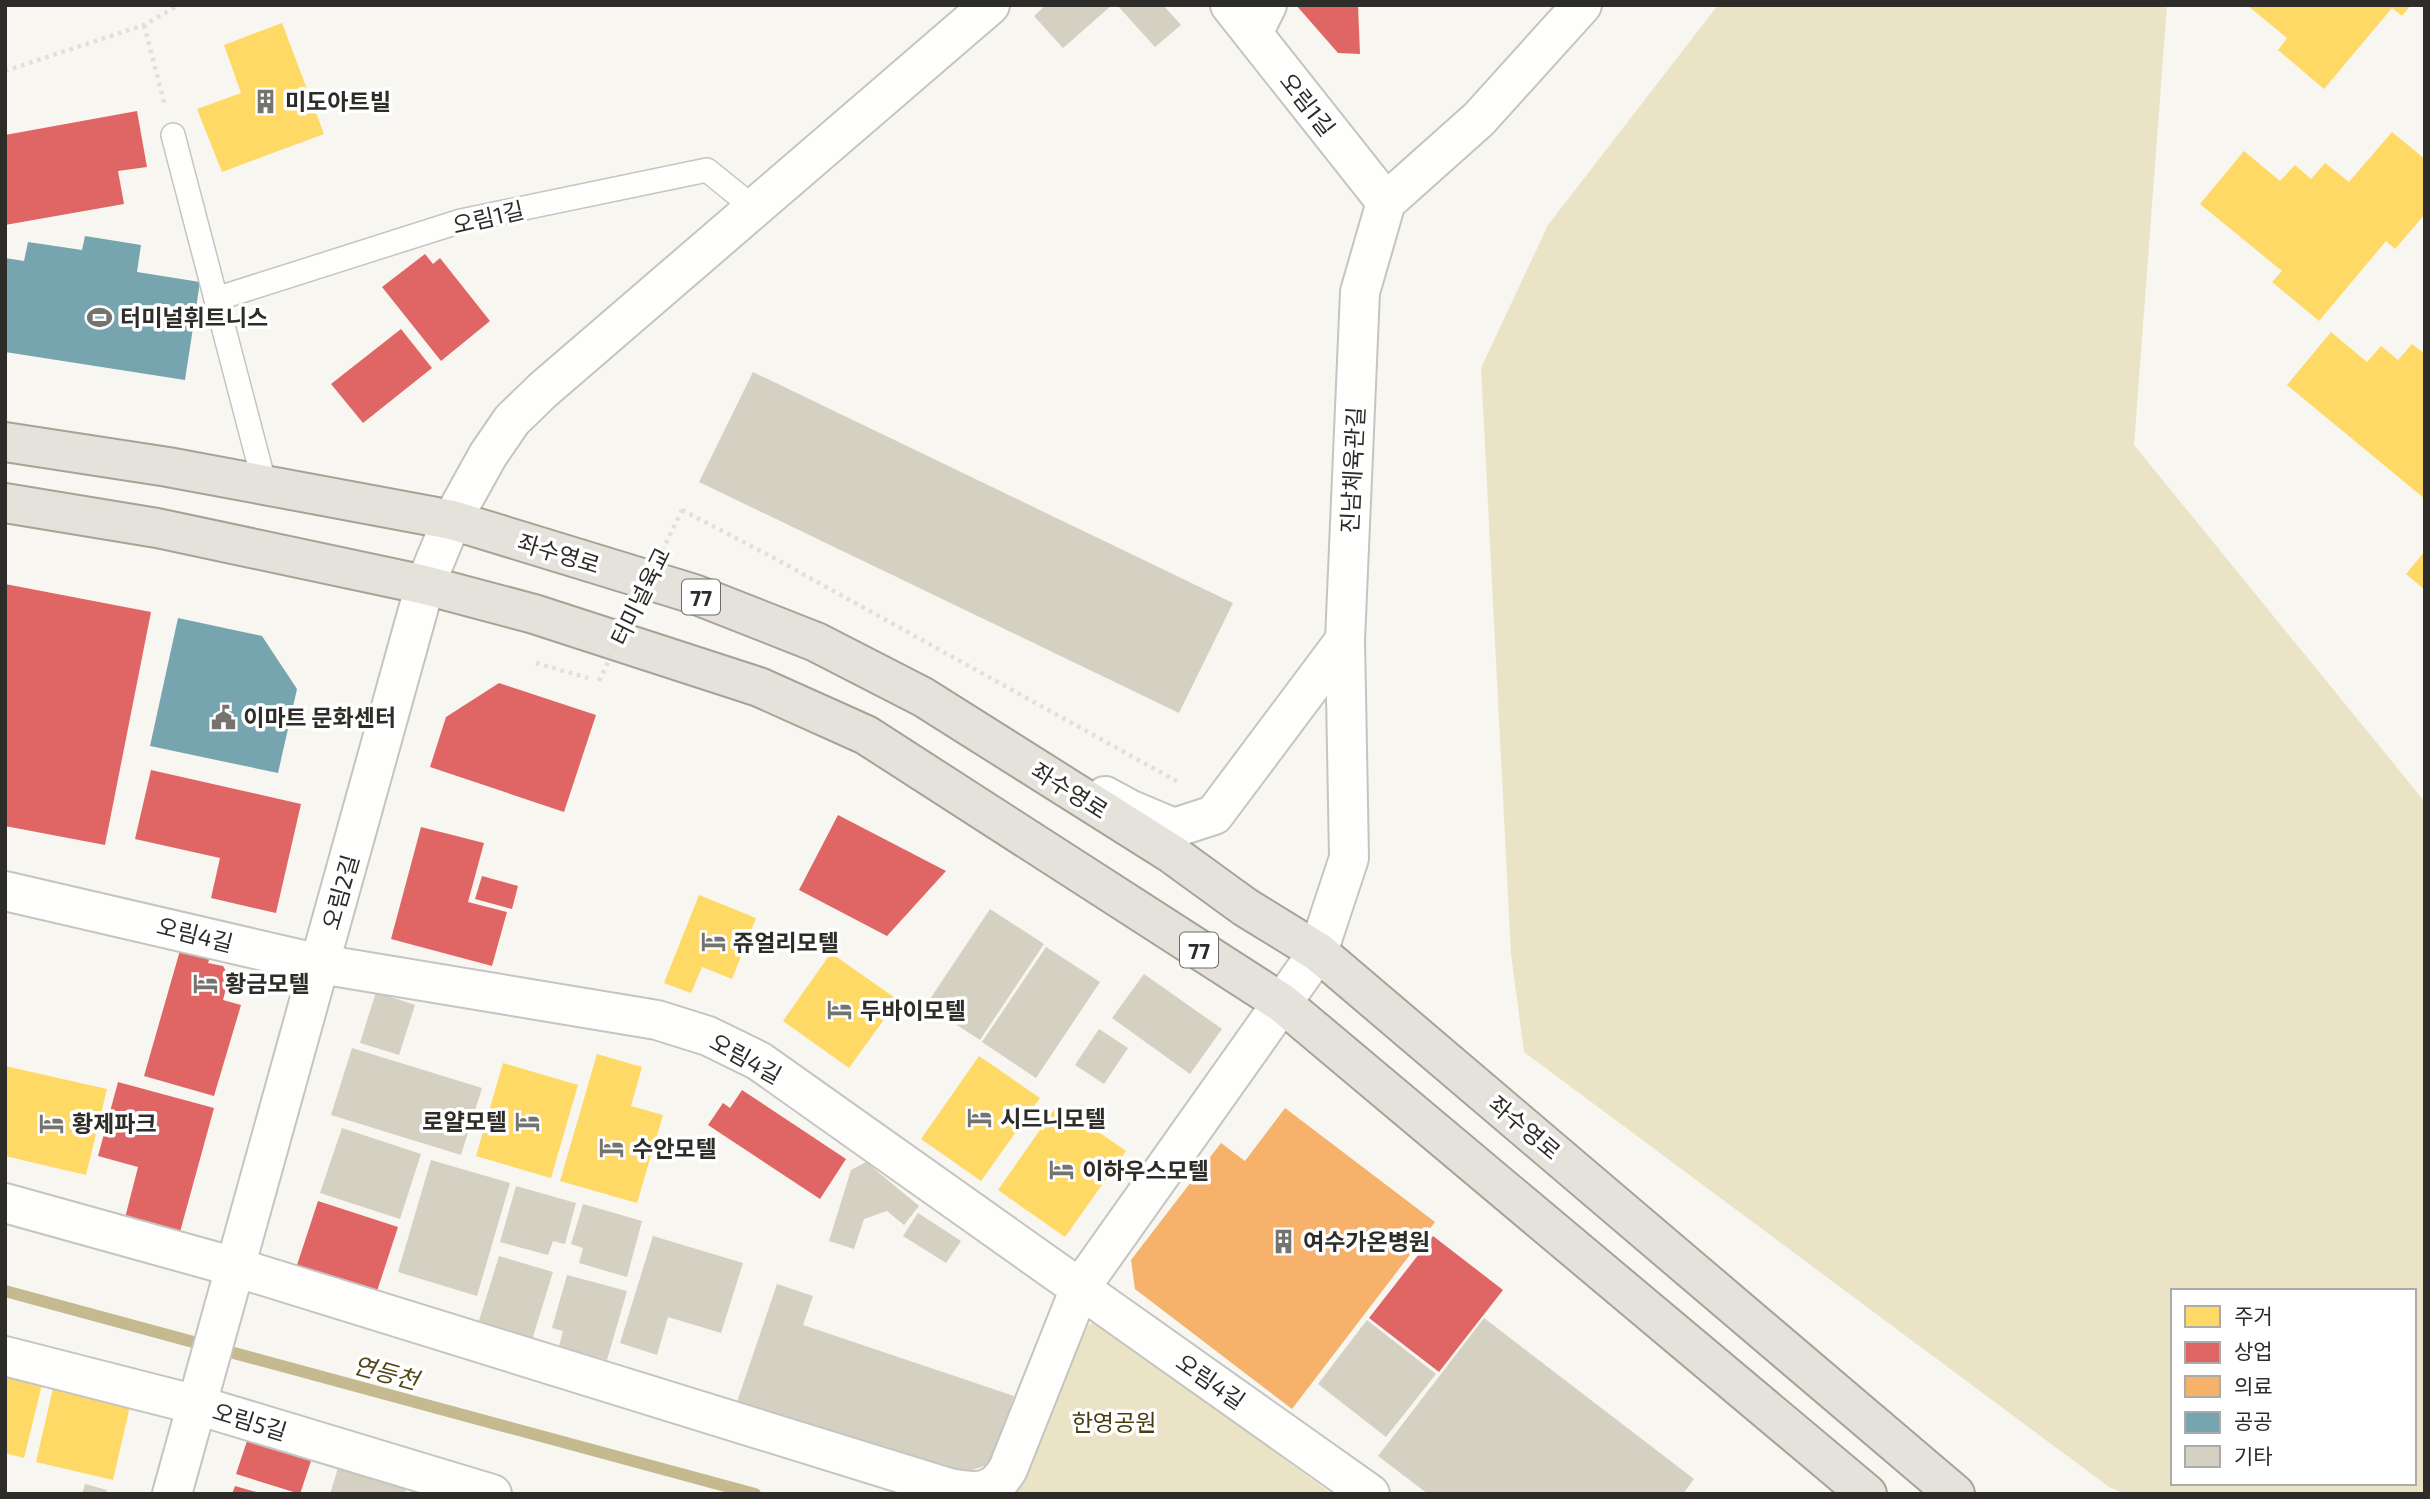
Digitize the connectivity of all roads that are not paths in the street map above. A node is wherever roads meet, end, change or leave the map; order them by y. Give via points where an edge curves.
1 (989, 5) edge
2 (1582, 5) edge
3 (1250, 15) edge
4 (173, 135) road end
5 (1386, 202) junction
6 (754, 208) junction
7 (216, 299) junction
8 (5, 442) edge
9 (168, 467) junction
10 (265, 486) junction
11 (5, 503) edge
12 (452, 520) junction
13 (157, 528) junction
14 (425, 585) junction
15 (1345, 640) junction
16 (923, 697) junction
17 (5, 891) edge
18 (1318, 952) junction
19 (320, 964) junction
20 (1282, 1003) junction
21 (5, 1203) edge
22 (235, 1267) junction
23 (1080, 1288) junction
24 (5, 1356) edge
25 (197, 1405) junction
26 (447, 1488) edge
27 (172, 1494) edge
28 (492, 1494) edge
29 (1370, 1494) edge
30 (1867, 1494) edge
31 (1955, 1494) edge

1 - 6 street
2 - 5 street via 1479,119
3 - 5 street, 오림1길
4 - 7 lane
5 - 15 street, 진남체육관길 via 1360,292
6 - 7 lane, 오림1길 via 707,170 461,221
6 - 12 street via 512,420
7 - 10 lane
8 - 9 main road, 좌수영로 / 77
9 - 10 main road, 좌수영로 / 77
9 - 13 main road
10 - 12 main road, 좌수영로 / 77
11 - 13 main road, 77
12 - 14 street, 오림2길
12 - 16 main road, 좌수영로 / 77 via 694,594 816,642
13 - 14 main road, 77
14 - 19 street, 오림2길
14 - 20 main road, 77 via 534,614 759,687 866,735
15 - 16 street via 1222,807 1214,815 1174,828 1129,809
15 - 18 street, 진남체육관길 via 1349,858
16 - 18 main road, 좌수영로 / 77
17 - 19 street, 오림4길
18 - 20 street, 진남체육관길
18 - 31 main road, 좌수영로 / 77
19 - 22 street, 오림2길
19 - 23 street, 오림4길 via 657,1020 708,1036 759,1061
20 - 23 street, 진남체육관길
20 - 30 main road, 77
21 - 22 street, 진남체육관길
22 - 23 street, 진남체육관길 via 966,1491 993,1489 1008,1469
22 - 25 street, 오림2길
23 - 29 street, 오림4길
24 - 25 street, 오림5길
25 - 26 street, 오림5길
25 - 27 street
26 - 28 street, 오림5길

